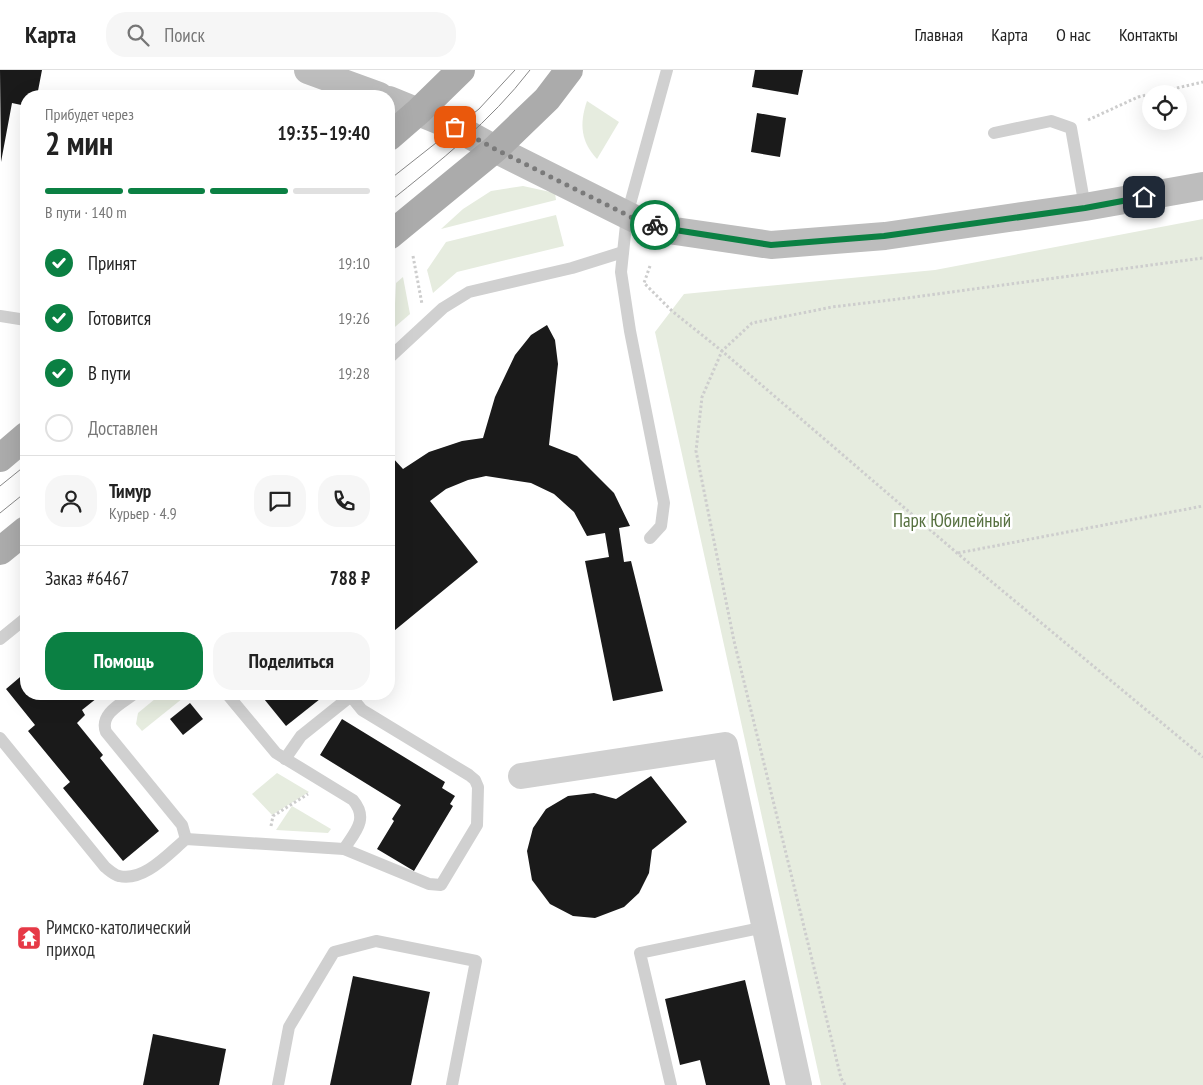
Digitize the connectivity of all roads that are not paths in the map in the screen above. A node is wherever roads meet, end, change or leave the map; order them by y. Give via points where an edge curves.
1 (308, 70) edge
2 (461, 70) edge
3 (569, 70) edge
4 (667, 70) edge
5 (363, 90) edge
6 (395, 102) edge
7 (419, 111) junction
8 (395, 132) edge
9 (994, 133) dead end
10 (495, 149) junction
11 (1203, 186) edge
12 (1085, 208) junction
13 (627, 215) junction
14 (395, 231) edge
15 (623, 252) junction
16 (0, 316) edge
17 (20, 319) edge
18 (395, 352) edge
19 (20, 441) edge
20 (0, 458) edge
21 (20, 535) edge
22 (650, 538) dead end
23 (0, 551) edge
24 (20, 623) edge
25 (0, 639) edge
26 (126, 700) edge
27 (232, 700) edge
28 (344, 700) edge
29 (354, 700) edge
30 (0, 738) edge
31 (285, 759) junction
32 (521, 776) dead end
33 (186, 839) junction
34 (344, 849) junction
35 (765, 927) junction
36 (278, 1085) edge
37 (452, 1085) edge
38 (671, 1085) edge
39 (799, 1085) edge

1 - 5 main road
2 - 7 main road
3 - 10 main road via 547,99
4 - 13 lane
6 - 7 main road
7 - 8 main road
7 - 10 main road
9 - 12 lane via 1051,121 1071,128
10 - 13 main road
10 - 14 main road
11 - 12 main road
12 - 13 main road via 884,236 771,245 675,230
13 - 15 lane
15 - 18 lane via 572,268 469,292 443,308
15 - 22 lane via 621,272 627,312 664,503 661,526
16 - 17 lane
19 - 20 main road
21 - 23 main road
24 - 25 lane
26 - 33 lane via 109,714 104,726 106,732 182,825
27 - 31 lane via 276,754
28 - 31 lane via 301,736
29 - 34 lane via 362,710 475,780 478,787 478,826 440,884 429,884
30 - 33 lane via 105,867 117,876 132,878 145,873
31 - 34 lane via 353,800 360,808 359,825
32 - 35 street via 725,744
33 - 34 lane
35 - 38 lane via 640,953
35 - 39 street
36 - 37 lane via 289,1027 334,952 376,940 476,961

